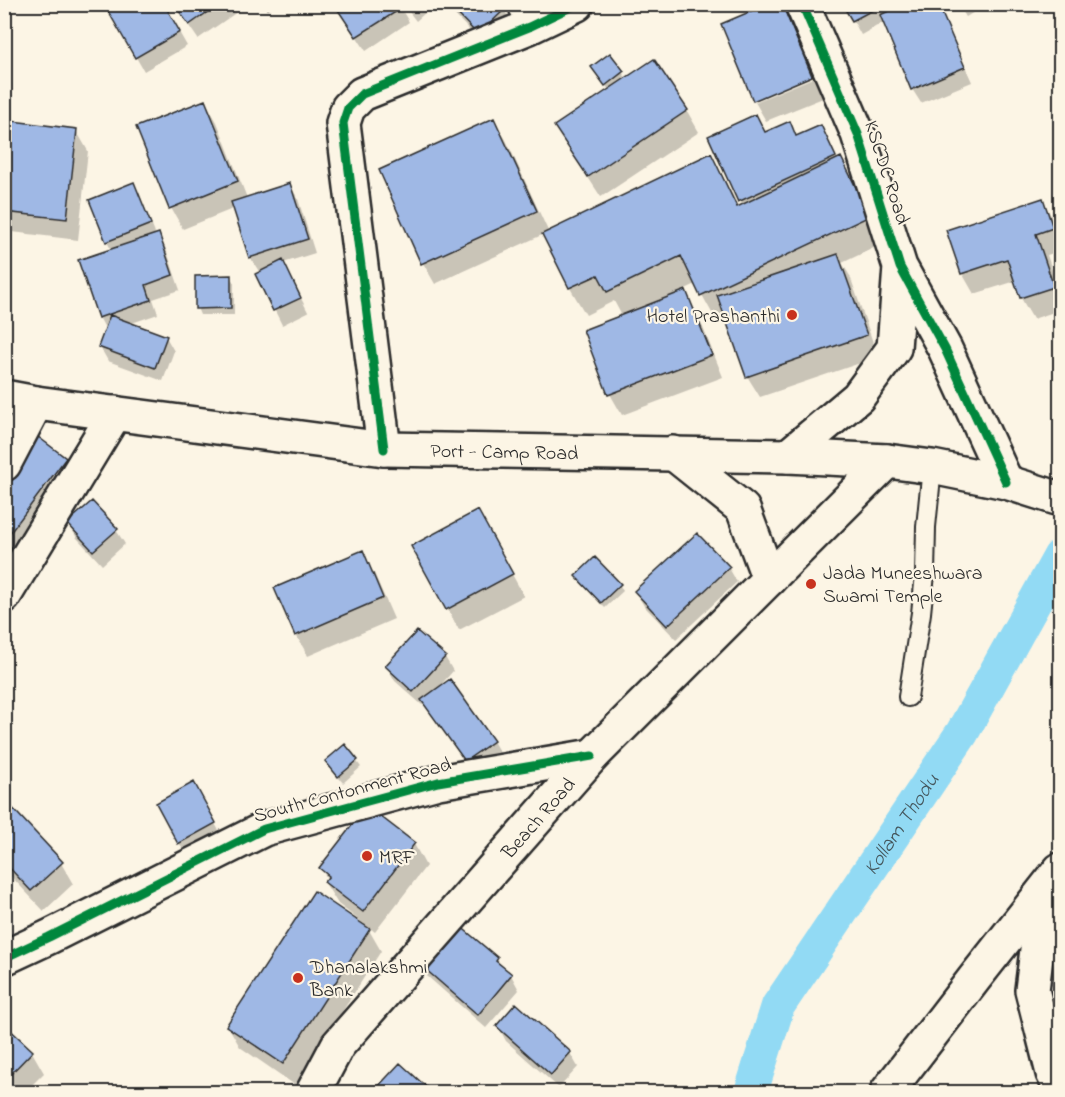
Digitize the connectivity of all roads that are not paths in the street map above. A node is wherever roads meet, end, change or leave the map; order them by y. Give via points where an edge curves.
1 (577, 4) edge
2 (802, 4) edge
3 (523, 16) edge
4 (900, 267) junction
5 (20, 400) edge
6 (115, 413) junction
7 (384, 449) junction
8 (673, 453) junction
9 (788, 456) junction
10 (887, 461) junction
11 (4, 464) edge
12 (932, 467) junction
13 (1006, 482) junction
14 (1060, 499) edge
15 (769, 579) junction
16 (4, 596) edge
17 (908, 698) dead end
18 (592, 756) junction
19 (1052, 882) edge
20 (4, 958) edge
21 (1060, 1087) edge
22 (313, 1092) edge
23 (887, 1092) edge

1 - 3 street
2 - 4 street, KSCDC Road via 858,134
3 - 7 street via 362,94 348,108 343,123
4 - 9 street via 894,348 858,397
4 - 13 street, KSCDC Road via 945,349
5 - 6 street, Port - Camp Road
5 - 11 street
6 - 7 street, Port - Camp Road
6 - 16 street
7 - 8 street, Port - Camp Road
8 - 9 street, Port - Camp Road
8 - 15 street via 743,509
9 - 10 street, Port - Camp Road
10 - 12 street, Port - Camp Road
10 - 15 street, Beach Road
12 - 13 street, Port - Camp Road
12 - 17 lane via 921,613
13 - 14 street, Port - Camp Road
15 - 18 street, Beach Road
18 - 20 street, South Contonment Road via 438,782 264,829
18 - 22 street, Beach Road via 338,1045
19 - 21 street via 1032,990
19 - 23 street

